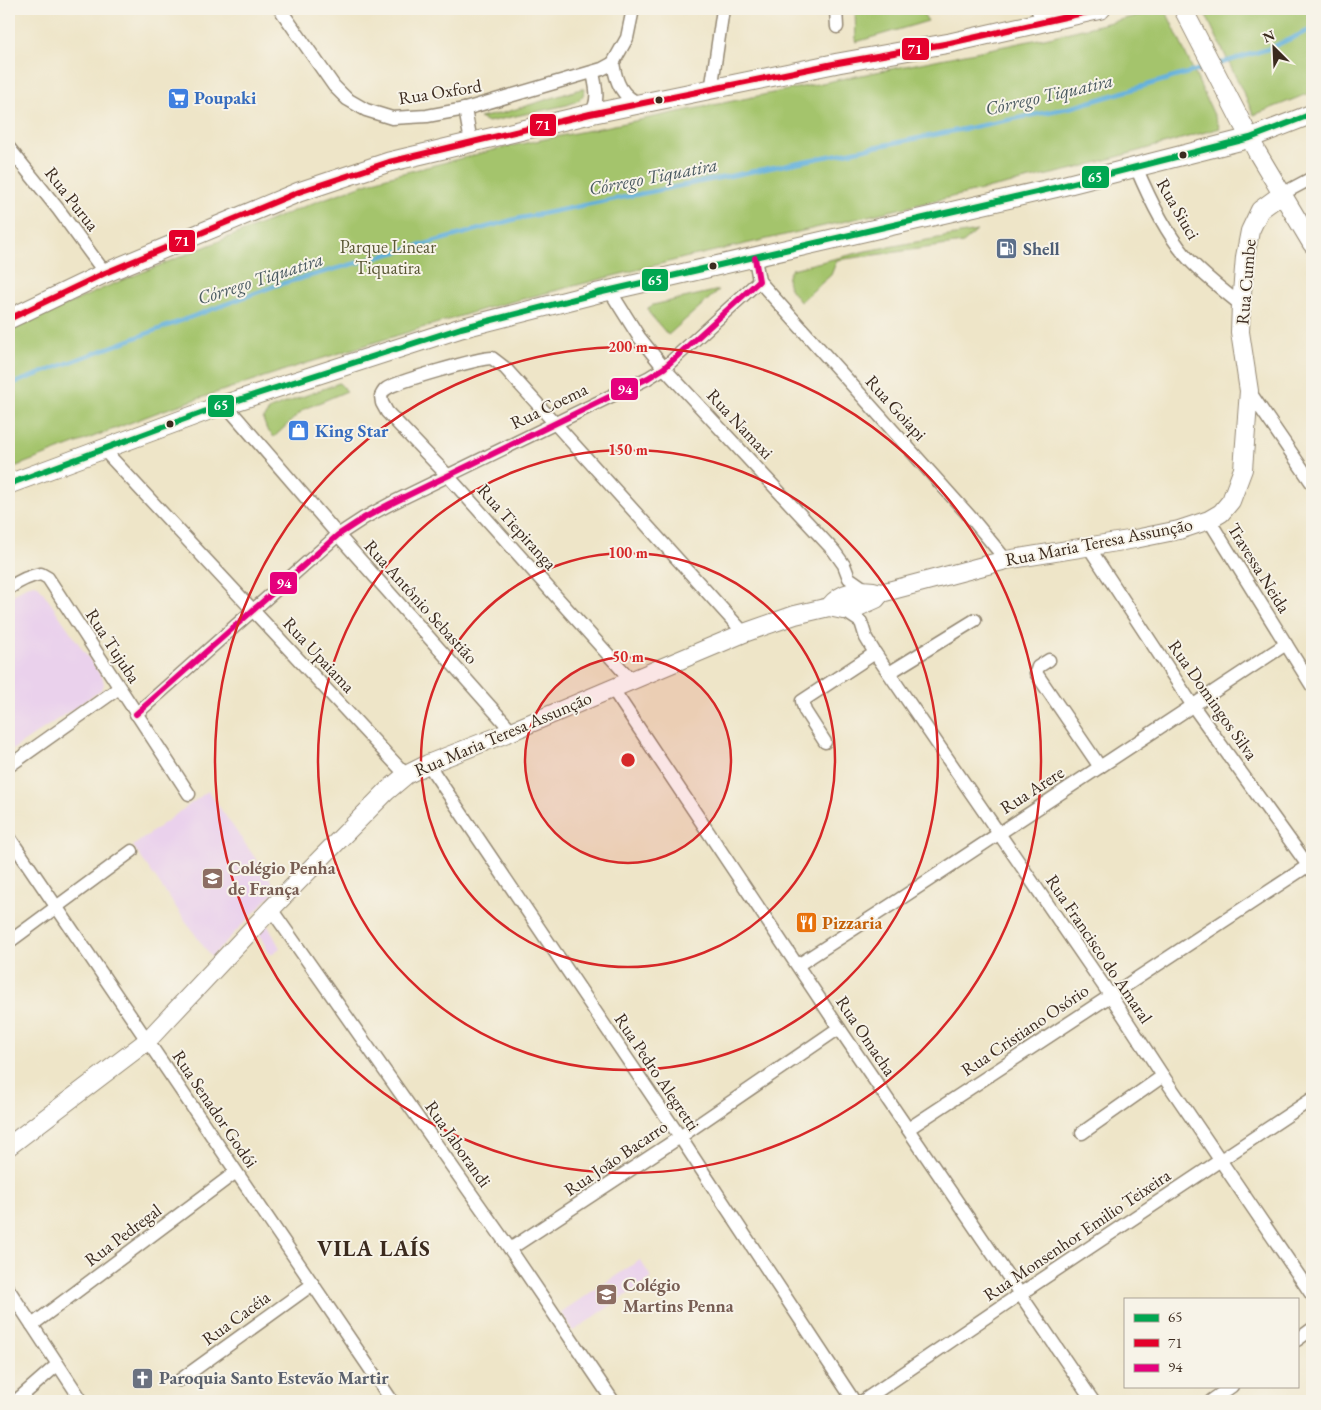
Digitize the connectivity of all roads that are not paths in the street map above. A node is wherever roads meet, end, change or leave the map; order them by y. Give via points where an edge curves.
1 (280, 9) edge
2 (633, 9) edge
3 (723, 9) edge
4 (836, 9) edge
5 (1102, 9) edge
6 (1183, 9) edge
7 (1040, 16) edge
8 (837, 27) dead end
9 (613, 63) junction
10 (592, 73) junction
11 (711, 90) junction
12 (640, 104) junction
13 (465, 109) junction
14 (590, 114) junction
15 (1312, 114) edge
16 (1250, 138) junction
17 (471, 142) junction
18 (9, 148) edge
19 (1136, 167) junction
20 (1312, 178) edge
21 (1282, 194) junction
22 (1312, 244) edge
23 (755, 258) junction
24 (104, 274) junction
25 (759, 281) junction
26 (610, 291) junction
27 (1241, 305) junction
28 (9, 318) edge
29 (664, 368) junction
30 (1249, 391) junction
31 (225, 404) junction
32 (555, 422) junction
33 (103, 449) junction
34 (448, 476) junction
35 (1312, 483) edge
36 (9, 484) edge
37 (1209, 520) junction
38 (338, 535) junction
39 (1088, 546) junction
40 (1006, 560) junction
41 (849, 578) junction
42 (9, 588) edge
43 (872, 595) junction
44 (837, 605) junction
45 (254, 610) junction
46 (975, 620) dead end
47 (861, 622) junction
48 (744, 633) junction
49 (1286, 644) junction
50 (875, 653) junction
51 (1049, 660) dead end
52 (889, 673) junction
53 (631, 680) junction
54 (1312, 686) edge
55 (120, 688) junction
56 (612, 688) junction
57 (1194, 706) junction
58 (136, 714) junction
59 (512, 731) junction
60 (825, 742) dead end
61 (428, 764) junction
62 (9, 766) edge
63 (1100, 767) junction
64 (406, 775) junction
65 (189, 794) dead end
66 (998, 833) junction
67 (9, 837) edge
68 (132, 850) dead end
69 (1311, 866) edge
70 (56, 907) junction
71 (271, 909) junction
72 (9, 942) edge
73 (798, 965) junction
74 (1110, 995) junction
75 (839, 1028) junction
76 (147, 1041) junction
77 (1163, 1076) junction
78 (1312, 1099) edge
79 (908, 1129) junction
80 (1082, 1133) dead end
81 (680, 1137) junction
82 (9, 1146) edge
83 (1221, 1160) junction
84 (236, 1172) junction
85 (510, 1249) junction
86 (313, 1284) junction
87 (9, 1290) edge
88 (1020, 1294) junction
89 (1312, 1295) edge
90 (32, 1325) junction
91 (1312, 1329) edge
92 (1298, 1339) edge
93 (57, 1365) junction
94 (180, 1380) dead end
95 (1229, 1388) edge
96 (16, 1401) edge
97 (82, 1401) edge
98 (392, 1401) edge
99 (613, 1401) edge
100 (854, 1401) edge
101 (863, 1401) edge
102 (1093, 1401) edge
103 (1211, 1401) edge

1 - 13 street, Rua Oxford via 334,86 346,99 366,110 392,118
2 - 9 street via 626,38
3 - 11 street
4 - 8 street
5 - 7 main road
6 - 16 street
7 - 11 main road
9 - 10 street, Rua Oxford
9 - 12 street via 617,83 624,94
10 - 13 street, Rua Oxford
10 - 14 street via 596,97
11 - 12 main road
12 - 14 main road
13 - 17 street
14 - 17 main road
15 - 16 main road
16 - 19 main road
16 - 21 street
17 - 24 main road via 332,180
18 - 24 street, Rua Purua
19 - 23 main road
19 - 27 street, Rua Siuci via 1169,234 1186,256
20 - 21 street
21 - 22 street
21 - 27 street, Rua Cumbe via 1260,210 1250,231
23 - 25 street
23 - 26 main road
24 - 28 main road
25 - 29 street, Rua Coema
25 - 40 street, Rua Goiapi
26 - 29 street, Rua Namaxi via 639,337
26 - 31 main road via 461,328
27 - 30 street, Rua Cumbe via 1240,332
29 - 32 street, Rua Coema
29 - 41 street, Rua Namaxi via 834,551
30 - 35 street, Rua Cumbe
30 - 37 street, Rua Maria Teresa Assunção via 1243,470 1231,501 1222,513
31 - 33 main road
31 - 38 street, Rua Antônio Sebastião
32 - 34 street, Rua Coema
32 - 34 street, Rua Tiepiranga via 492,358 403,382 385,390 381,396 387,412
32 - 48 street
33 - 36 main road
33 - 45 street, Rua Upaiama
34 - 38 street, Rua Coema via 364,518
34 - 53 street, Rua Tiepiranga
37 - 39 street, Rua Maria Teresa Assunção via 1179,530
37 - 49 street, Travessa Neida
38 - 45 street, Rua Coema
38 - 59 street, Rua Antônio Sebastião
39 - 40 street, Rua Maria Teresa Assunção
39 - 57 street, Rua Domingos Silva
40 - 43 street, Rua Maria Teresa Assunção
41 - 43 street, Rua Namaxi
41 - 44 street
42 - 55 street, Rua Tujuba via 31,576 41,574 48,578
43 - 44 street, Rua Maria Teresa Assunção via 856,608
43 - 47 street
44 - 47 street
44 - 48 street, Rua Maria Teresa Assunção via 795,615
45 - 58 street, Rua Coema
45 - 64 street, Rua Upaiama
46 - 52 street
47 - 50 street, Rua Francisco do Amaral
48 - 53 street, Rua Maria Teresa Assunção
49 - 54 street, Travessa Neida
49 - 57 street, Rua Arere
50 - 52 street, Rua Francisco do Amaral
50 - 60 street via 802,702
51 - 63 street via 1038,667 1036,674
52 - 66 street, Rua Francisco do Amaral
53 - 56 street, Rua Maria Teresa Assunção
55 - 58 street, Rua Tujuba
55 - 62 street
56 - 59 street, Rua Maria Teresa Assunção
56 - 73 street, Rua Omacha
57 - 63 street, Rua Arere
57 - 69 street, Rua Domingos Silva
58 - 65 street, Rua Tujuba
59 - 61 street, Rua Maria Teresa Assunção
61 - 64 street, Rua Maria Teresa Assunção
61 - 81 street, Rua Pedro Alegretti
63 - 66 street, Rua Arere
64 - 71 street, Rua Maria Teresa Assunção
66 - 73 street, Rua Arere
66 - 74 street, Rua Francisco do Amaral
67 - 70 street, Rua Senador Godói
68 - 70 street
69 - 74 street, Rua Cristiano Osório
70 - 72 street
70 - 76 street, Rua Senador Godói
71 - 76 street, Rua Maria Teresa Assunção
71 - 85 street, Rua Jaborandi
73 - 75 street, Rua Omacha
74 - 77 street, Rua Francisco do Amaral
74 - 79 street, Rua Cristiano Osório
75 - 79 street, Rua Omacha
75 - 81 street, Rua João Bacarro
76 - 82 street, Rua Maria Teresa Assunção
76 - 84 street, Rua Senador Godói
77 - 80 street
77 - 83 street, Rua Francisco do Amaral
78 - 83 street, Rua Monsenhor Emilio Teixeira
79 - 88 street, Rua Omacha
81 - 85 street, Rua João Bacarro
81 - 100 street, Rua Pedro Alegretti
83 - 88 street, Rua Monsenhor Emilio Teixeira
83 - 89 street, Rua Francisco do Amaral
84 - 86 street, Rua Senador Godói
84 - 90 street, Rua Pedregal
85 - 99 street, Rua Jaborandi
86 - 94 street, Rua Cacéia
86 - 98 street, Rua Senador Godói
87 - 90 street
88 - 101 street, Rua Monsenhor Emilio Teixeira
88 - 102 street, Rua Omacha
90 - 93 street
91 - 92 street
93 - 96 street
93 - 97 street
95 - 103 street

